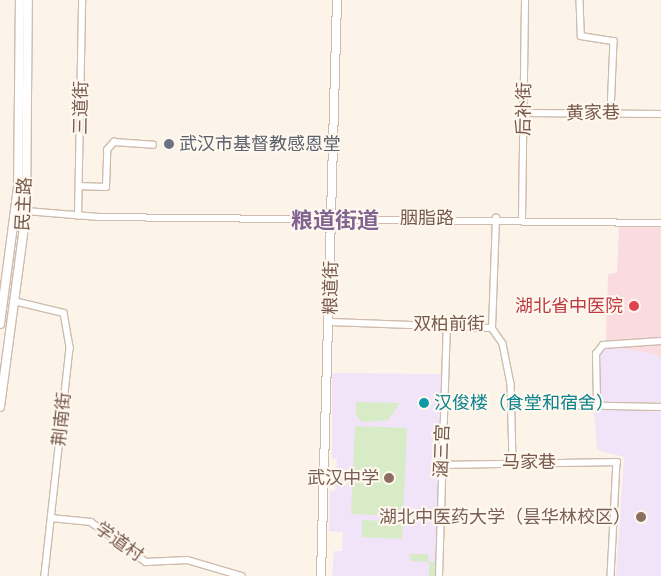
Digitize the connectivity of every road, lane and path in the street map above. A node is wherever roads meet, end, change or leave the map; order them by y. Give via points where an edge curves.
1 (20, 0) edge
2 (28, 0) edge
3 (82, 0) edge
4 (337, 0) edge
5 (525, 0) edge
6 (580, 0) edge
7 (524, 113) junction
8 (611, 113) junction
9 (661, 114) edge
10 (153, 145) dead end
11 (79, 186) junction
12 (14, 210) junction
13 (26, 211) junction
14 (78, 216) junction
15 (496, 218) junction
16 (522, 218) junction
17 (333, 219) junction
18 (661, 223) edge
19 (3, 275) edge
20 (18, 277) junction
21 (14, 301) junction
22 (330, 322) junction
23 (0, 324) edge
24 (447, 326) junction
25 (492, 328) junction
26 (661, 341) edge
27 (597, 402) junction
28 (513, 404) junction
29 (0, 407) edge
30 (661, 407) edge
31 (513, 462) junction
32 (442, 464) junction
33 (51, 518) junction
34 (45, 576) edge
35 (242, 576) edge
36 (321, 576) edge
37 (439, 576) edge
38 (611, 576) edge

1 - 12 main road, 民主路 via 22,133
2 - 13 main road, 民主路
3 - 11 street, 三道街
4 - 17 main road, 粮道街
5 - 7 street, 后补街
6 - 8 street via 581,36 614,41
7 - 8 street, 黄家巷
7 - 16 street, 后补街
8 - 9 street, 黄家巷
10 - 11 street via 114,142 107,150 106,187
11 - 14 street, 三道街
12 - 13 street, 胭脂路
12 - 19 main road, 民主路
13 - 14 street, 胭脂路
13 - 20 main road, 民主路
14 - 17 street, 胭脂路
15 - 16 street, 胭脂路
15 - 17 street, 胭脂路
15 - 25 street, 双柏前街
16 - 18 street, 胭脂路
17 - 22 main road, 粮道街
19 - 20 main road
19 - 23 main road, 民主路
20 - 21 main road, 民主路
21 - 29 main road, 民主路
21 - 33 street, 荆南街 via 64,313 70,348
22 - 24 street, 双柏前街
22 - 36 main road, 粮道街
24 - 25 street, 双柏前街
24 - 32 street, 涵三宫
25 - 28 street via 503,344
26 - 27 street via 603,345 596,354
27 - 28 street
27 - 30 street
28 - 31 street
31 - 32 street, 马家巷
31 - 38 street, 马家巷 via 617,462
32 - 37 street, 涵三宫
33 - 34 street, 荆南街
33 - 35 street, 学道村 via 91,522 146,562 187,560

